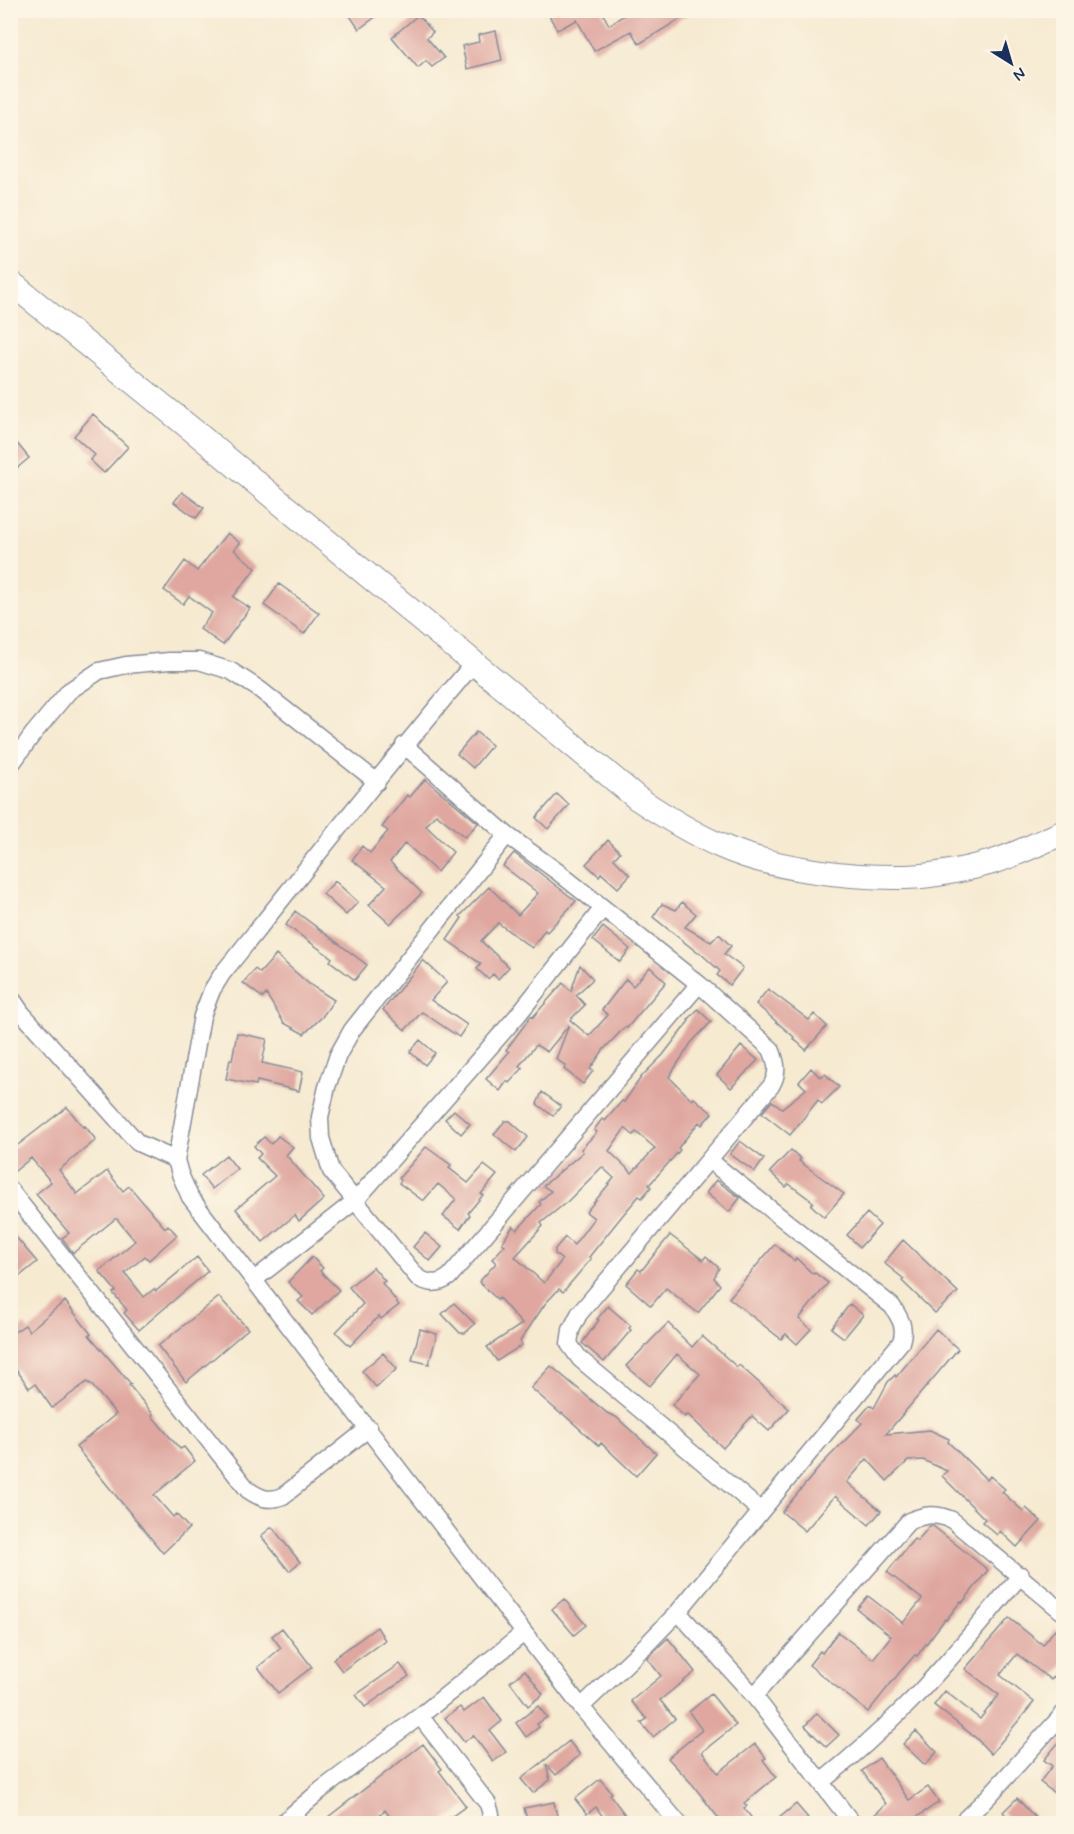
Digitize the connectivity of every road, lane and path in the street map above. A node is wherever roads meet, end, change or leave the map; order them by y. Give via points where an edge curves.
1 (10, 282) edge
2 (474, 663) junction
3 (404, 745) junction
4 (10, 766) edge
5 (377, 782) junction
6 (1064, 832) edge
7 (507, 835) junction
8 (603, 908) junction
9 (699, 984) junction
10 (10, 996) edge
11 (16, 1017) edge
12 (176, 1160) junction
13 (709, 1160) junction
14 (10, 1190) edge
15 (355, 1201) junction
16 (254, 1280) junction
17 (369, 1428) junction
18 (761, 1511) junction
19 (1021, 1575) junction
20 (678, 1612) junction
21 (1064, 1613) edge
22 (524, 1633) junction
23 (753, 1696) junction
24 (581, 1707) junction
25 (1064, 1713) edge
26 (420, 1716) junction
27 (821, 1782) junction
28 (281, 1824) edge
29 (489, 1824) edge
30 (680, 1824) edge
31 (853, 1824) edge
32 (960, 1824) edge

1 - 2 street
2 - 3 street
2 - 6 street via 637,798 723,847 765,860 854,875 907,877 996,861
3 - 5 street
3 - 7 street
4 - 5 street via 69,691 99,671 169,660 199,661 231,671 259,689
5 - 12 street via 212,990 202,1016
7 - 8 street
7 - 15 street via 352,1030 338,1055 320,1117 321,1138 331,1171
8 - 9 street
8 - 15 street via 517,1016
9 - 13 street via 771,1049 777,1069 771,1086
9 - 15 street via 444,1280 427,1283 418,1278
10 - 11 street
11 - 12 street via 138,1143
12 - 16 street via 190,1197
13 - 18 street via 579,1314 569,1344 580,1359
13 - 18 street via 892,1306 903,1324 901,1342
14 - 17 street via 248,1490 273,1500 283,1496
15 - 16 street
16 - 17 street
17 - 22 street
18 - 20 street
19 - 21 street
19 - 23 street via 952,1520 936,1514 909,1521
19 - 27 street via 908,1705
20 - 23 street
20 - 24 street
22 - 24 street
22 - 26 street
23 - 27 street
24 - 30 street
25 - 32 street
26 - 28 street
26 - 29 street via 488,1804
27 - 31 street

